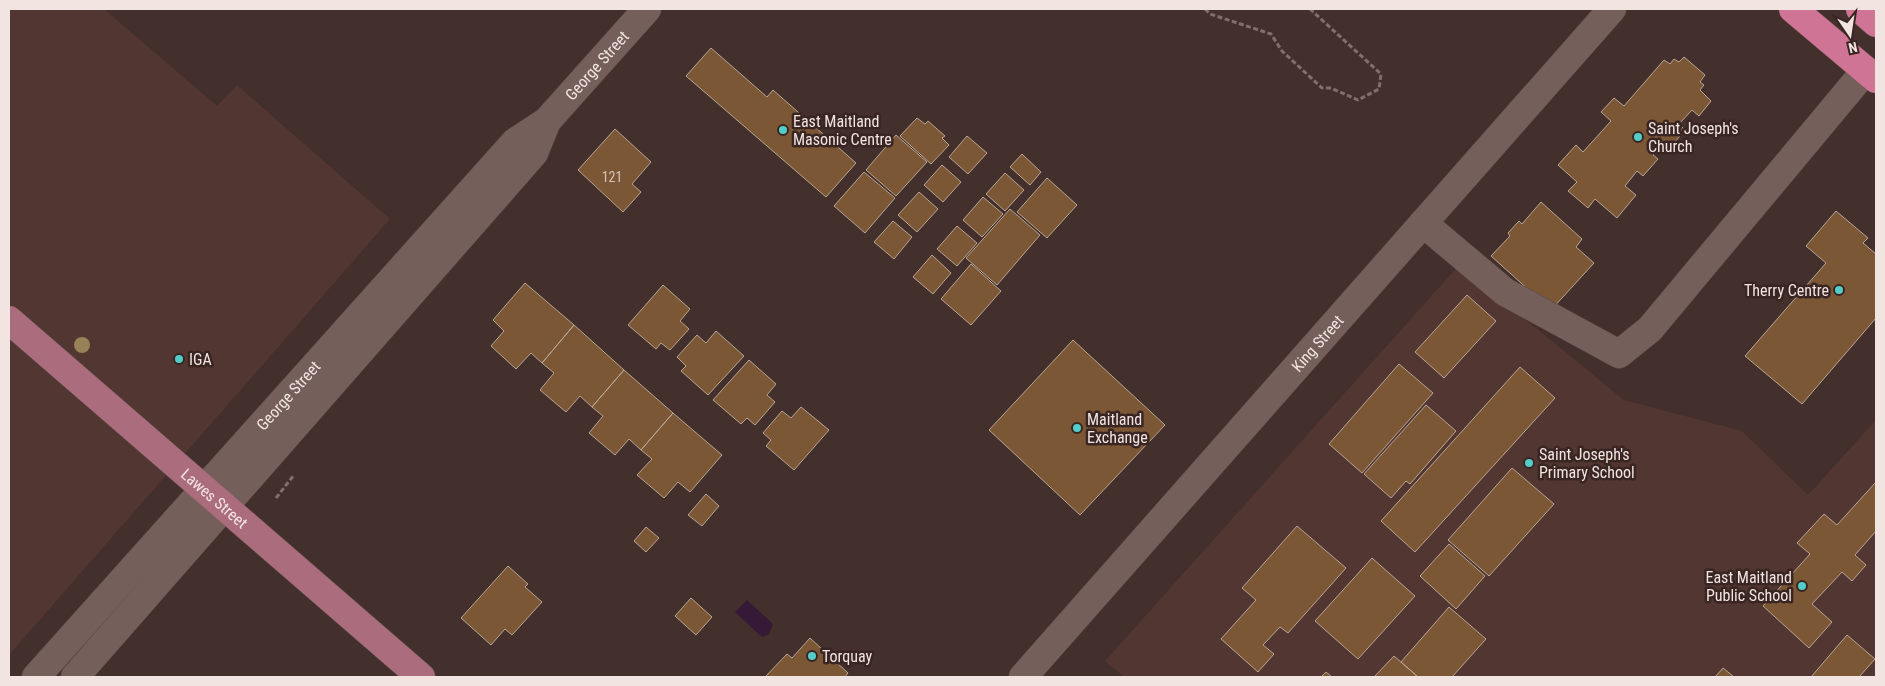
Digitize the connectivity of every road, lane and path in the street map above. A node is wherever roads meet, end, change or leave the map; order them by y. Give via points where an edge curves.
1 (647, 9) edge
2 (1206, 9) edge
3 (1310, 9) edge
4 (1612, 9) edge
5 (1793, 9) edge
6 (1860, 9) edge
7 (1876, 23) edge
8 (1871, 75) edge
9 (547, 122) junction
10 (1423, 223) junction
11 (9, 320) edge
12 (294, 475) dead end
13 (203, 488) junction
14 (276, 498) dead end
15 (225, 508) junction
16 (36, 677) edge
17 (75, 677) edge
18 (421, 677) edge
19 (1023, 677) edge

1 - 9 street, George Street
2 - 3 path via 1210,14 1271,34 1282,52 1322,88 1331,88 1358,100 1379,89 1380,74
4 - 10 street, King Street
5 - 8 highway
6 - 7 highway
8 - 10 street via 1650,329 1619,354 1505,292
9 - 13 street, George Street via 515,142
9 - 15 street, George Street via 534,153
10 - 19 street, King Street
11 - 13 main road, Lawes Street
12 - 14 path
13 - 15 main road, Lawes Street
13 - 16 street, George Street
15 - 17 street, George Street
15 - 18 main road, Lawes Street

